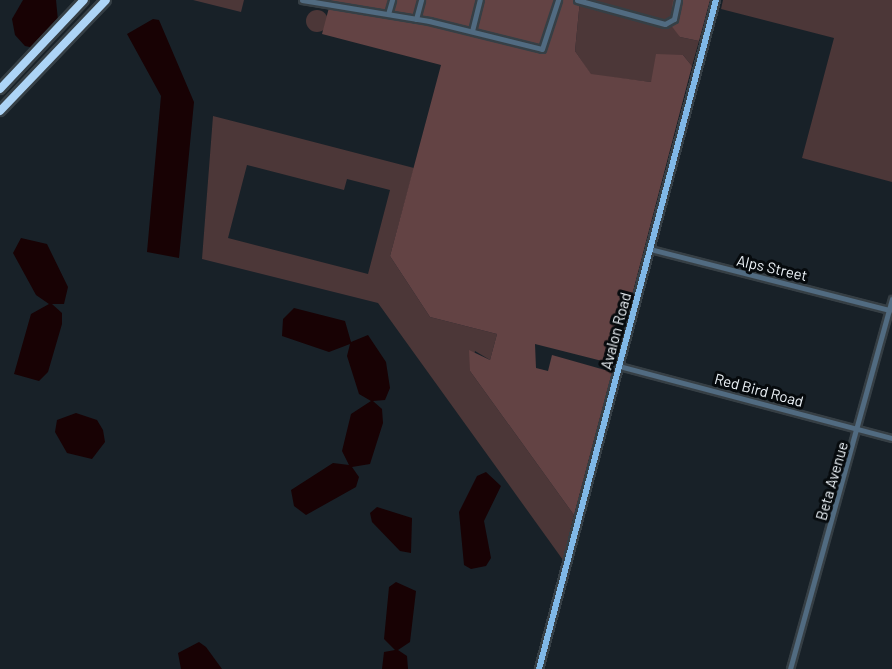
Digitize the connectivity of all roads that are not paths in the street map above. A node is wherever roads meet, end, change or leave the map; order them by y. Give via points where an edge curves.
1 (84, 0) edge
2 (106, 0) edge
3 (302, 0) edge
4 (363, 0) edge
5 (392, 0) edge
6 (421, 0) edge
7 (480, 0) edge
8 (558, 0) edge
9 (577, 0) edge
10 (678, 0) edge
11 (716, 0) edge
12 (361, 8) junction
13 (388, 14) junction
14 (416, 19) junction
15 (471, 31) junction
16 (0, 89) edge
17 (0, 111) edge
18 (650, 249) junction
19 (892, 299) edge
20 (889, 310) junction
21 (619, 366) junction
22 (859, 429) junction
23 (892, 438) edge
24 (539, 668) edge
25 (548, 669) edge
26 (790, 669) edge

1 - 16 highway
2 - 17 highway via 48,66
3 - 12 street
4 - 12 street
5 - 13 street
6 - 14 street
7 - 15 street
8 - 15 street via 542,49
9 - 10 street via 666,24 674,19
11 - 18 main road, Avalon Road
12 - 13 street
13 - 14 street
14 - 15 street
18 - 20 street, Alps Street
18 - 21 main road, Avalon Road
19 - 20 street, Beta Avenue
20 - 22 street, Beta Avenue
21 - 22 street, Red Bird Road
21 - 24 main road, Avalon Road
22 - 23 street, Red Bird Road
22 - 26 street, Beta Avenue
24 - 25 street

